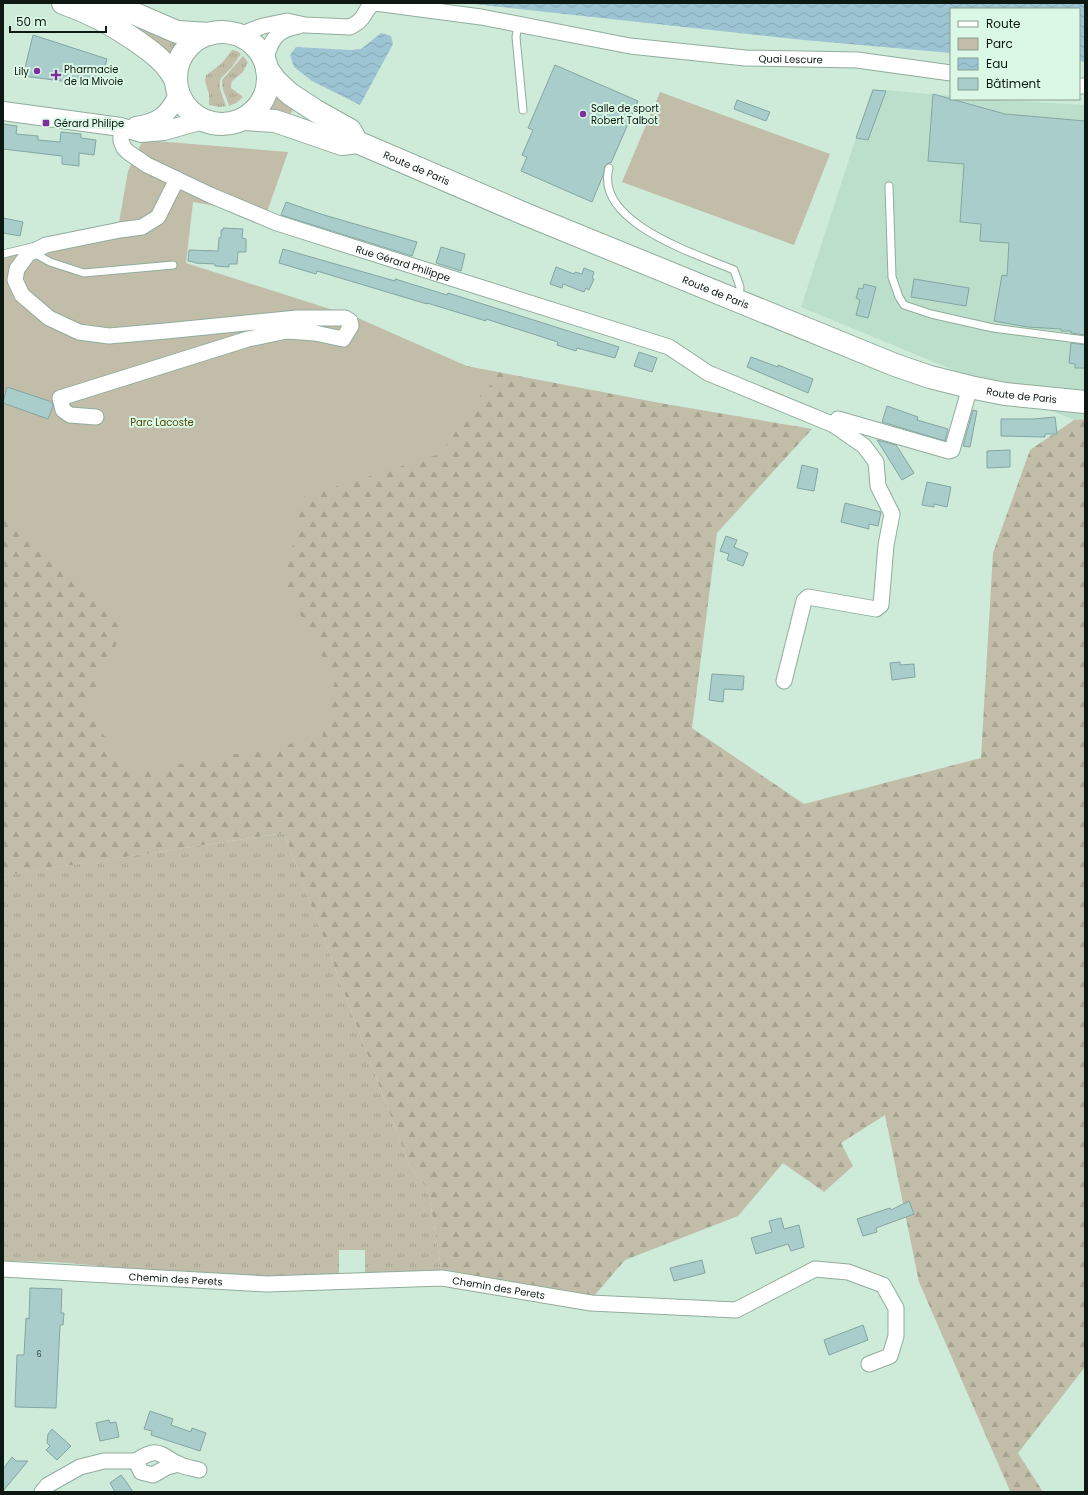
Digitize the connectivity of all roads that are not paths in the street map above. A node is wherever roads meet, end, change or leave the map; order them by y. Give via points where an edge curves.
1 (63, 3) edge
2 (103, 3) edge
3 (375, 3) edge
4 (305, 25) junction
5 (518, 25) junction
6 (210, 34) junction
7 (239, 35) junction
8 (266, 66) junction
9 (950, 73) edge
10 (177, 87) junction
11 (3, 110) edge
12 (523, 110) dead end
13 (243, 119) junction
14 (203, 120) junction
15 (121, 127) junction
16 (357, 142) junction
17 (609, 168) dead end
18 (177, 179) junction
19 (889, 186) dead end
20 (46, 245) junction
21 (32, 252) junction
22 (3, 254) edge
23 (173, 265) dead end
24 (739, 301) junction
25 (1085, 340) edge
26 (970, 387) junction
27 (1085, 402) edge
28 (96, 417) dead end
29 (834, 425) junction
30 (784, 681) dead end
31 (3, 1269) edge
32 (869, 1364) dead end
33 (136, 1461) junction
34 (179, 1464) junction
35 (199, 1470) dead end
36 (42, 1492) edge

1 - 10 main road via 103,20 163,60 173,74
2 - 6 main road via 177,32
3 - 4 street via 350,27
3 - 5 street, Quai Lescure via 481,17
4 - 7 street via 287,21 276,22
4 - 8 street via 288,28 272,40
5 - 9 street, Quai Lescure via 630,46 745,58 857,60
5 - 12 lane via 516,37
6 - 7 main road via 225,32
6 - 10 main road via 199,38 181,57
7 - 8 main road via 258,49
8 - 13 main road via 268,80 261,103
8 - 16 main road, Route de Paris via 276,82 290,94 350,130
10 - 14 main road via 186,107
10 - 15 street via 169,110 158,120 144,125
11 - 15 street
13 - 14 main road via 226,124
13 - 16 main road, Route de Paris via 275,121 342,144
14 - 15 street via 153,133 141,133
15 - 18 street, Rue Gérard Philippe via 121,141 128,152 147,165
16 - 24 main road, Route de Paris
17 - 24 lane via 608,191 625,214 661,239 734,270 740,287
18 - 20 street via 158,217 142,227
18 - 29 street, Rue Gérard Philippe via 277,223 669,348 708,373
19 - 25 lane via 892,277 904,305 993,328
20 - 21 street
20 - 22 lane
21 - 23 lane via 50,262 84,273
21 - 28 street via 17,269 14,280 22,295 49,318 79,332 110,336 297,318 345,318 350,321 351,326 343,339 287,331 248,339 60,398 63,410 70,416
24 - 26 main road, Route de Paris via 895,365
26 - 27 main road, Route de Paris via 1005,394
26 - 29 street via 952,450 949,451 838,419
29 - 30 street, Rue Gérard Philippe via 864,446 876,462 878,486 892,514 886,545 881,605 876,609 808,597 804,601
31 - 32 street, Chemin des Perets via 267,1284 442,1278 591,1303 736,1310 815,1269 848,1272 883,1285 896,1308 896,1336 890,1356
33 - 34 street via 147,1453 162,1453
33 - 34 street via 141,1472 153,1475 166,1467
33 - 36 street via 104,1461 80,1467 48,1484
34 - 35 street

